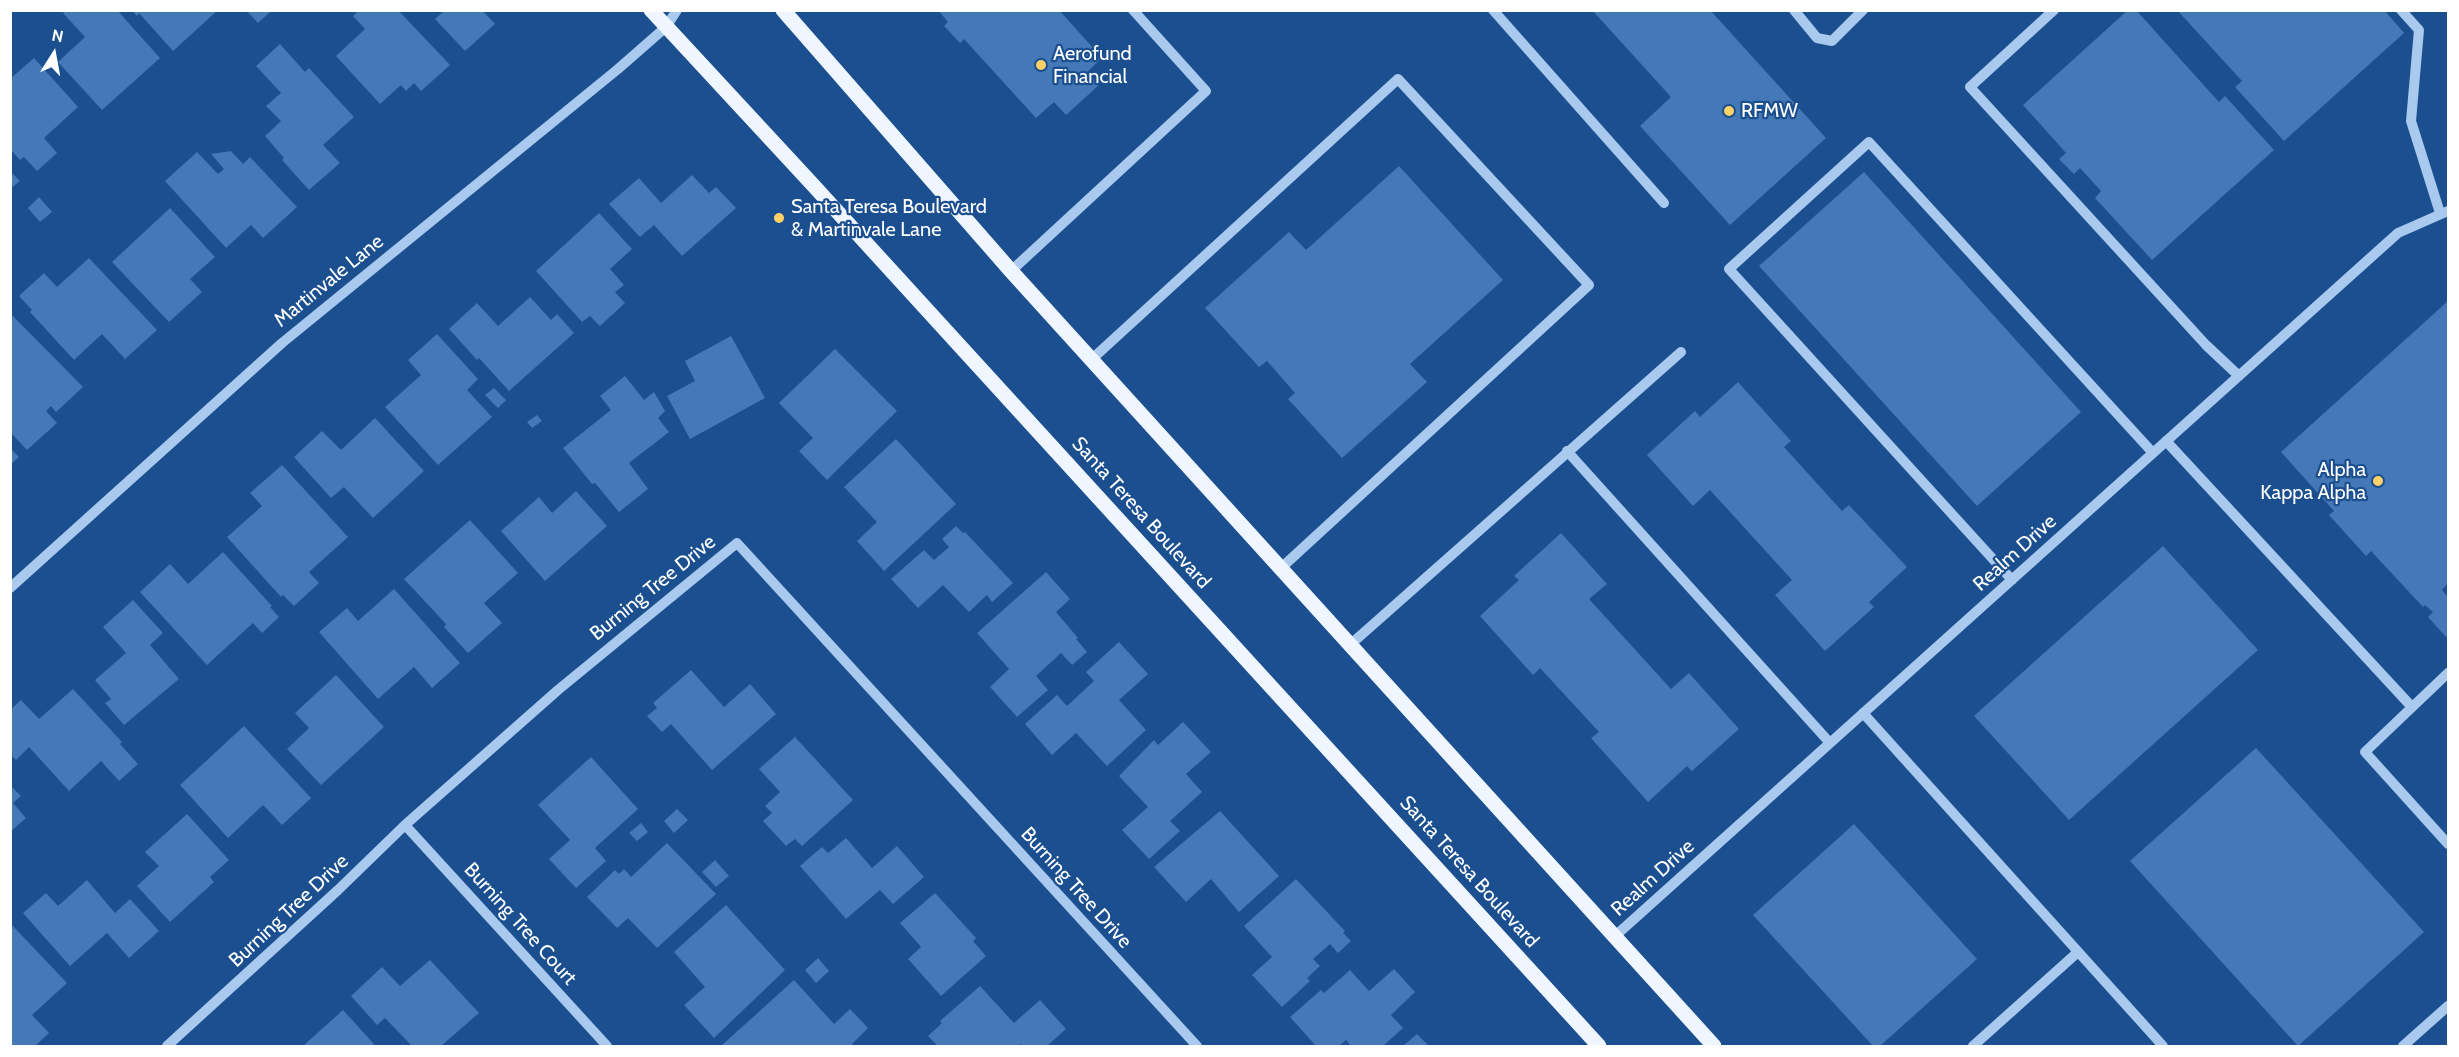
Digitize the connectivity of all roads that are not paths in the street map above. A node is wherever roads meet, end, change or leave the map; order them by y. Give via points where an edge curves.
1 (651, 10) edge
2 (677, 10) edge
3 (783, 10) edge
4 (1134, 10) edge
5 (1493, 10) edge
6 (1794, 10) edge
7 (1863, 10) edge
8 (2054, 10) edge
9 (2402, 10) edge
10 (666, 27) junction
11 (1664, 203) dead end
12 (2444, 212) edge
13 (1011, 271) junction
14 (1681, 352) dead end
15 (1092, 359) junction
16 (2239, 376) junction
17 (2166, 441) junction
18 (1567, 451) junction
19 (2153, 453) junction
20 (1280, 569) junction
21 (2012, 580) junction
22 (10, 588) edge
23 (1351, 644) junction
24 (2448, 673) edge
25 (2411, 706) junction
26 (1863, 713) junction
27 (1830, 743) junction
28 (405, 825) junction
29 (2448, 844) edge
30 (1614, 937) junction
31 (2078, 952) junction
32 (2448, 1006) edge
33 (167, 1047) edge
34 (608, 1047) edge
35 (1197, 1047) edge
36 (1599, 1047) edge
37 (1714, 1047) edge
38 (1973, 1047) edge
39 (2163, 1047) edge
40 (2403, 1047) edge

1 - 10 main road, Santa Teresa Boulevard
2 - 10 street, Martinvale Lane
3 - 13 main road
4 - 13 street via 1206,91
5 - 11 street
6 - 7 street via 1817,38 1832,40
8 - 16 street via 1970,87 2206,345
9 - 12 street via 2419,30 2411,121
10 - 22 street, Martinvale Lane via 282,343
10 - 36 main road, Santa Teresa Boulevard
12 - 16 street, Realm Drive via 2398,233
13 - 15 main road
14 - 18 street
15 - 20 main road
15 - 20 street via 1398,79 1589,285
16 - 17 street, Realm Drive
17 - 19 street, Realm Drive
17 - 25 street
18 - 23 street
18 - 27 street
19 - 21 street, Realm Drive
19 - 21 street via 1869,142 1729,269
20 - 23 main road
21 - 26 street, Realm Drive
23 - 30 main road
24 - 25 street
25 - 29 street via 2365,752
26 - 27 street, Realm Drive
26 - 31 street
27 - 30 street, Realm Drive
28 - 33 street, Burning Tree Drive
28 - 34 street, Burning Tree Court
28 - 35 street, Burning Tree Drive via 558,690 737,543
30 - 37 main road
31 - 38 street
31 - 39 street
32 - 40 street

